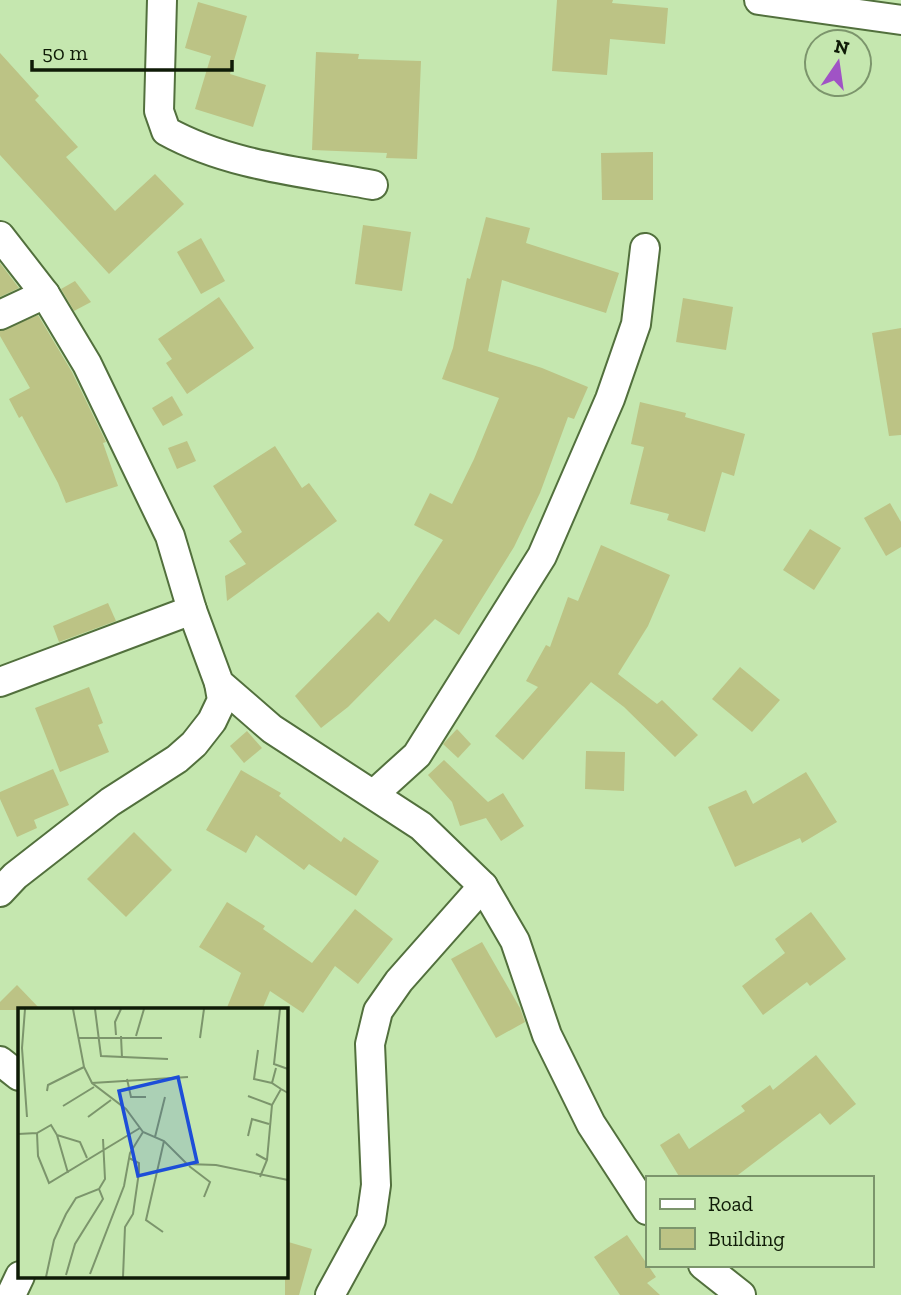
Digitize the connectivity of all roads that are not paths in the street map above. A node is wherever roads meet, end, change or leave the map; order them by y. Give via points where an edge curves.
1 (162, 0) edge
2 (759, 0) edge
3 (901, 20) edge
4 (373, 185) dead end
5 (0, 236) edge
6 (645, 248) dead end
7 (45, 294) junction
8 (0, 315) edge
9 (192, 610) junction
10 (0, 682) edge
11 (219, 683) junction
12 (374, 794) junction
13 (483, 886) junction
14 (0, 892) edge
15 (0, 1061) edge
16 (18, 1075) edge
17 (646, 1208) edge
18 (706, 1267) edge
19 (19, 1278) edge
20 (11, 1295) edge
21 (330, 1295) edge
22 (741, 1295) edge

1 - 4 street via 159,111 166,131 218,154
2 - 3 street
5 - 7 street
6 - 12 street via 636,324 610,399 542,556 417,755
7 - 8 street
7 - 9 street via 88,363 170,536
9 - 10 street
9 - 11 street
11 - 12 street via 272,729
11 - 14 street via 222,700 194,744 110,802
12 - 13 street via 421,826
13 - 17 street via 515,941 547,1035 591,1124
13 - 21 street via 378,1011 370,1044 376,1185 371,1220
15 - 16 street
18 - 22 street
19 - 20 street

